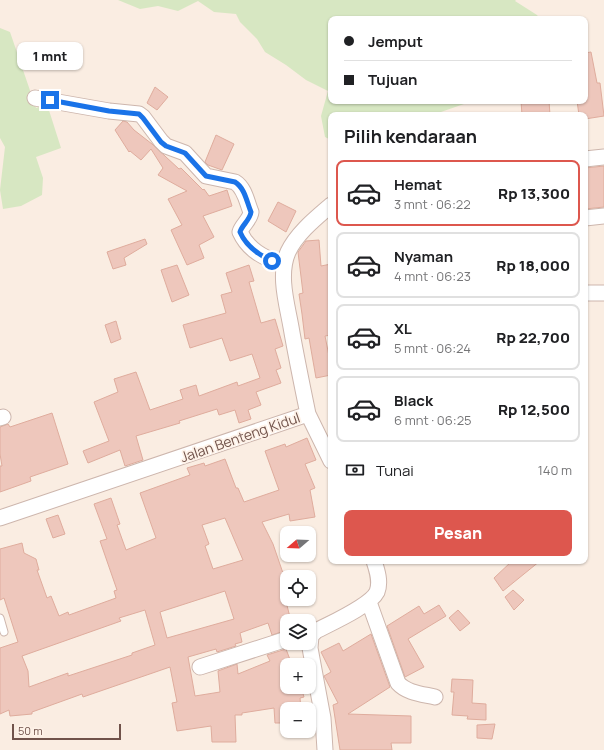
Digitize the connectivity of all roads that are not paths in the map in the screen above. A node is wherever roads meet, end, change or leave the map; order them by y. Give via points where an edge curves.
1 (35, 98) dead end
2 (604, 156) edge
3 (588, 159) edge
4 (328, 208) edge
5 (604, 216) edge
6 (588, 218) edge
7 (284, 266) junction
8 (588, 292) edge
9 (604, 293) edge
10 (308, 414) junction
11 (328, 455) edge
12 (0, 518) edge
13 (375, 564) edge
14 (369, 602) junction
15 (0, 618) edge
16 (316, 631) edge
17 (4, 632) dead end
18 (280, 641) edge
19 (310, 650) edge
20 (200, 667) dead end
21 (435, 697) dead end
22 (325, 750) edge

1 - 7 street via 142,116 161,142 185,153 206,176 239,184 251,212 241,228 241,236 260,255
2 - 3 street
4 - 7 street, Jalan Benteng Kidul via 297,238 288,252
5 - 6 street
7 - 10 street, Jalan Benteng Kidul via 284,288
8 - 9 street
10 - 11 street
10 - 12 street, Jalan Benteng Kidul
13 - 14 street via 377,592
14 - 16 street
14 - 21 street via 398,683 409,691
15 - 17 lane
18 - 20 street
19 - 22 street via 323,718

